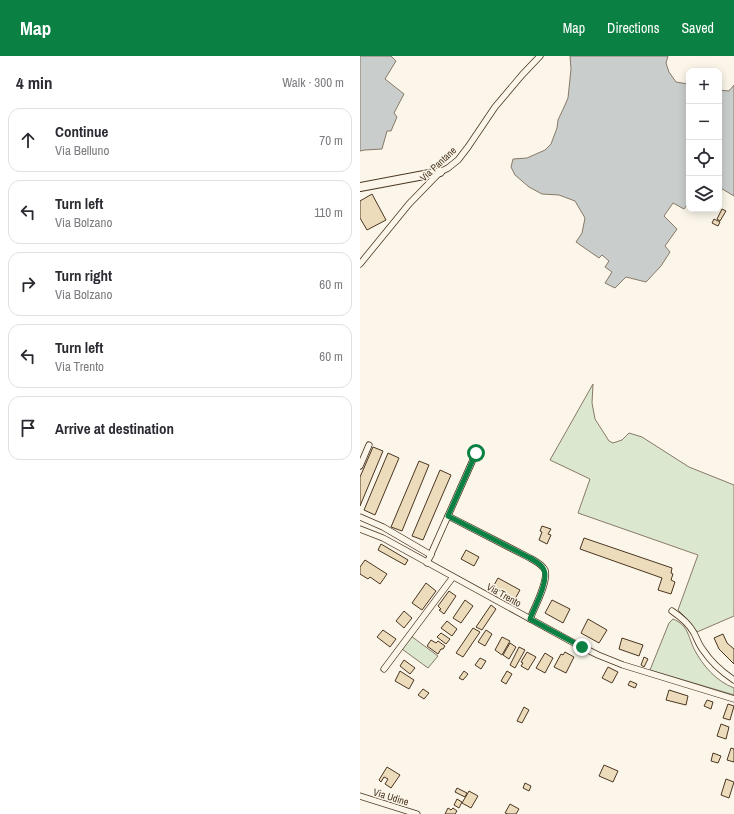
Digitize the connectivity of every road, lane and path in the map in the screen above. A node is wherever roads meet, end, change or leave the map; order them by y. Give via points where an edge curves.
1 (540, 56) edge
2 (440, 172) junction
3 (360, 187) edge
4 (360, 264) edge
5 (369, 445) dead end
6 (476, 453) dead end
7 (360, 466) edge
8 (448, 516) junction
9 (360, 517) edge
10 (360, 529) edge
11 (431, 555) junction
12 (427, 563) junction
13 (453, 577) junction
14 (672, 611) dead end
15 (530, 619) junction
16 (384, 669) dead end
17 (734, 680) edge
18 (734, 699) edge
19 (360, 796) edge
20 (416, 814) edge

1 - 2 street, Via Pantane via 500,101 458,160
2 - 3 street
2 - 4 street, Via Pantane via 409,204
5 - 7 street
6 - 8 street
8 - 11 street
8 - 15 street via 543,567 545,582
9 - 11 street via 383,526
10 - 12 street, Via Trento via 379,536
11 - 12 street
12 - 13 street, Via Trento
13 - 15 street, Via Trento
13 - 16 street
14 - 17 street via 687,624 709,658
15 - 18 street, Via Trento via 614,662
19 - 20 street, Via Udine

